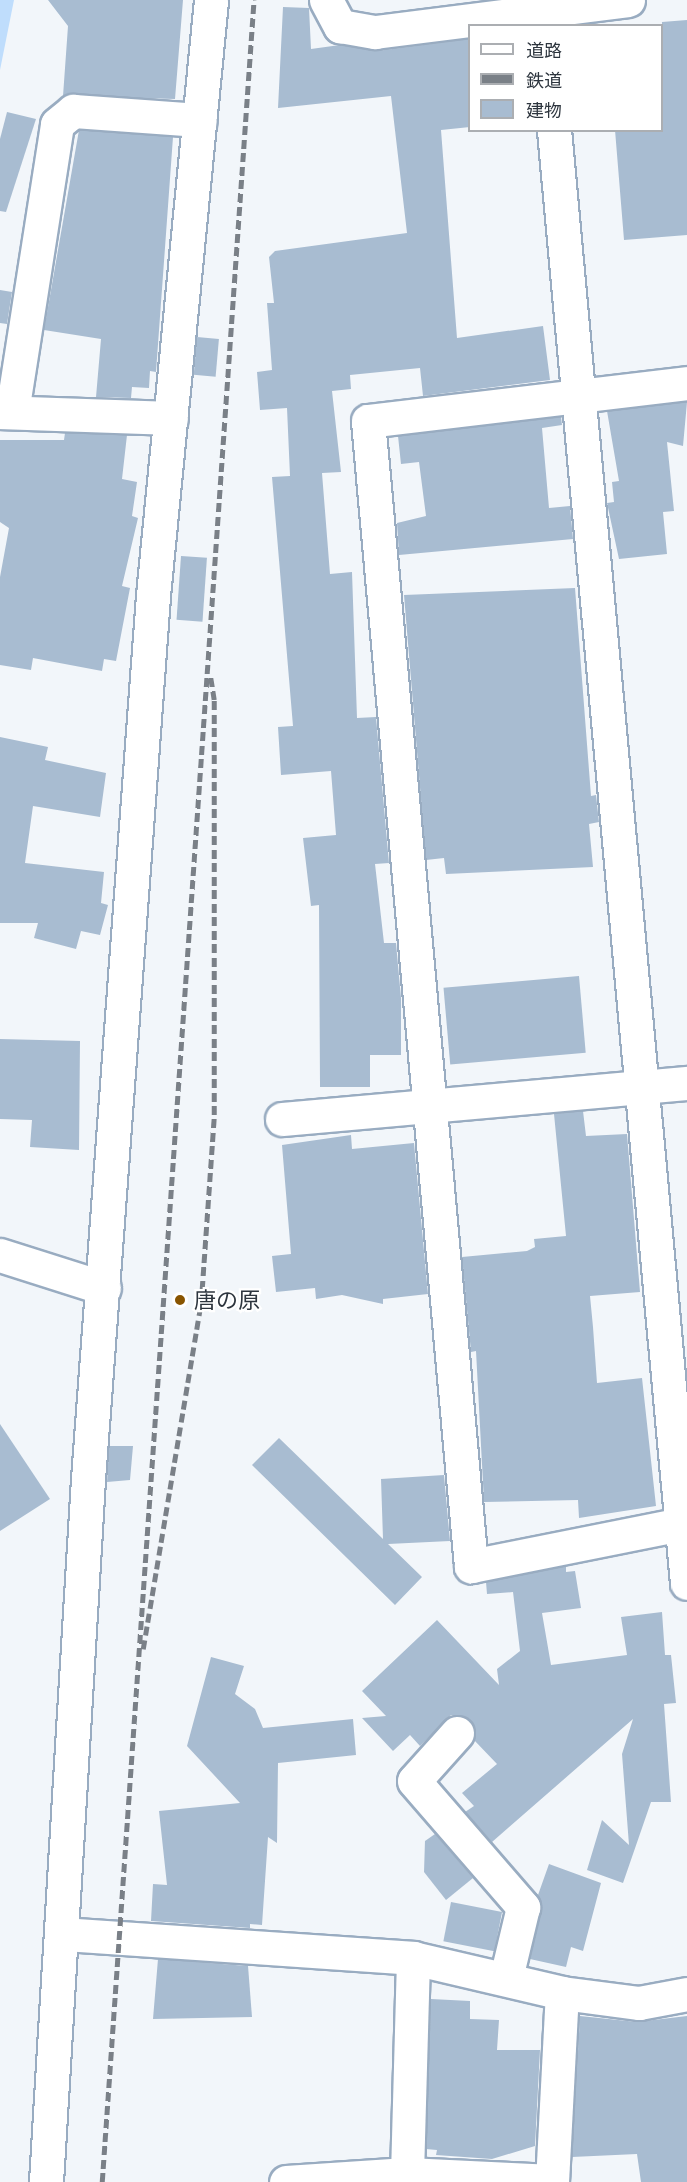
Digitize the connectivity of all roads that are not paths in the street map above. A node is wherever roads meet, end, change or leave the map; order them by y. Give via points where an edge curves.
1 (211, 0) edge
2 (326, 0) edge
3 (628, 0) edge
4 (544, 11) edge
5 (200, 120) junction
6 (554, 132) edge
7 (687, 383) edge
8 (576, 392) junction
9 (6, 412) edge
10 (171, 418) junction
11 (687, 1083) edge
12 (645, 1085) junction
13 (430, 1108) junction
14 (282, 1119) dead end
15 (0, 1255) edge
16 (104, 1288) junction
17 (684, 1524) edge
18 (687, 1584) edge
19 (457, 1733) dead end
20 (63, 1934) junction
21 (413, 1958) junction
22 (506, 1978) junction
23 (562, 1993) junction
24 (687, 1994) edge
25 (406, 2174) junction
26 (552, 2181) edge
27 (46, 2182) edge
28 (286, 2182) edge

1 - 5 street
2 - 4 street via 340,26 375,32
3 - 4 street
5 - 9 street via 73,111 57,124
5 - 10 street
6 - 8 street
7 - 8 street
8 - 12 street
8 - 13 street via 368,421
9 - 10 street
10 - 16 street
11 - 12 street
12 - 13 street
12 - 17 street
13 - 14 street
13 - 17 street via 471,1566
15 - 16 street
16 - 20 street
17 - 18 street
19 - 22 street via 414,1781 524,1906
20 - 21 street
20 - 27 street
21 - 22 street
21 - 25 street
22 - 23 street
23 - 24 street via 639,2003
23 - 26 street
25 - 26 street
25 - 28 street

